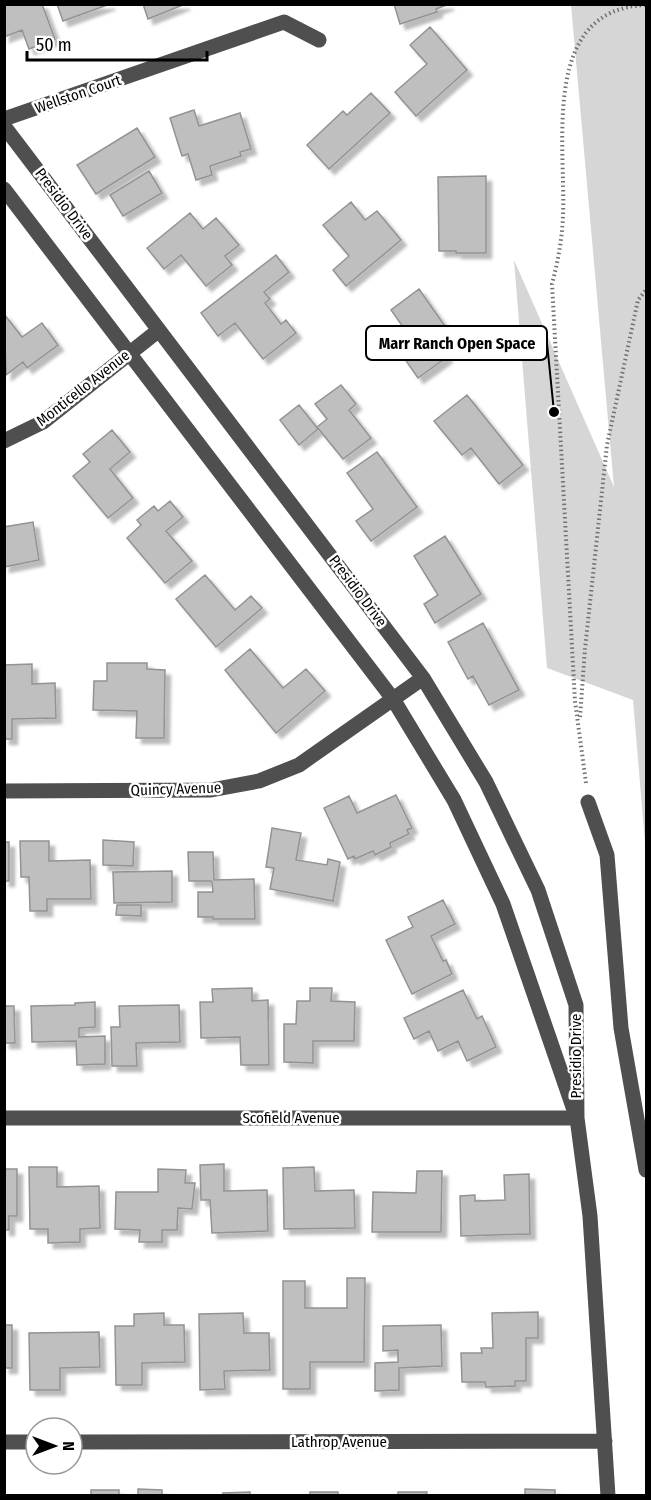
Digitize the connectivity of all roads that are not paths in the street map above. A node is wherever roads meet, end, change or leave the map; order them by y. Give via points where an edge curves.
1 (319, 40) dead end
2 (4, 119) edge
3 (4, 126) edge
4 (4, 189) edge
5 (159, 330) junction
6 (129, 352) junction
7 (4, 441) edge
8 (423, 678) junction
9 (393, 699) junction
10 (4, 791) edge
11 (588, 802) road end
12 (4, 1118) edge
13 (577, 1118) junction
14 (646, 1170) edge
15 (4, 1442) edge
16 (24, 1442) edge
17 (84, 1442) edge
18 (605, 1442) junction
19 (608, 1496) edge

1 - 2 street, Wellston Court via 284,22
3 - 5 street, Presidio Drive
4 - 6 street, Presidio Drive
5 - 6 street, Monticello Avenue
5 - 8 street, Presidio Drive
6 - 7 street, Monticello Avenue via 43,422
6 - 9 street, Presidio Drive
8 - 9 street, Quincy Avenue
8 - 13 street, Presidio Drive via 486,782 538,890 576,1005
9 - 10 street, Quincy Avenue via 300,765 259,781 211,790
9 - 13 street, Presidio Drive via 454,800 503,904
11 - 14 street via 607,855 621,1028
12 - 13 street, Scofield Avenue
13 - 18 street, Presidio Drive via 590,1216
15 - 16 street
17 - 18 street, Lathrop Avenue
18 - 19 street, Presidio Drive

